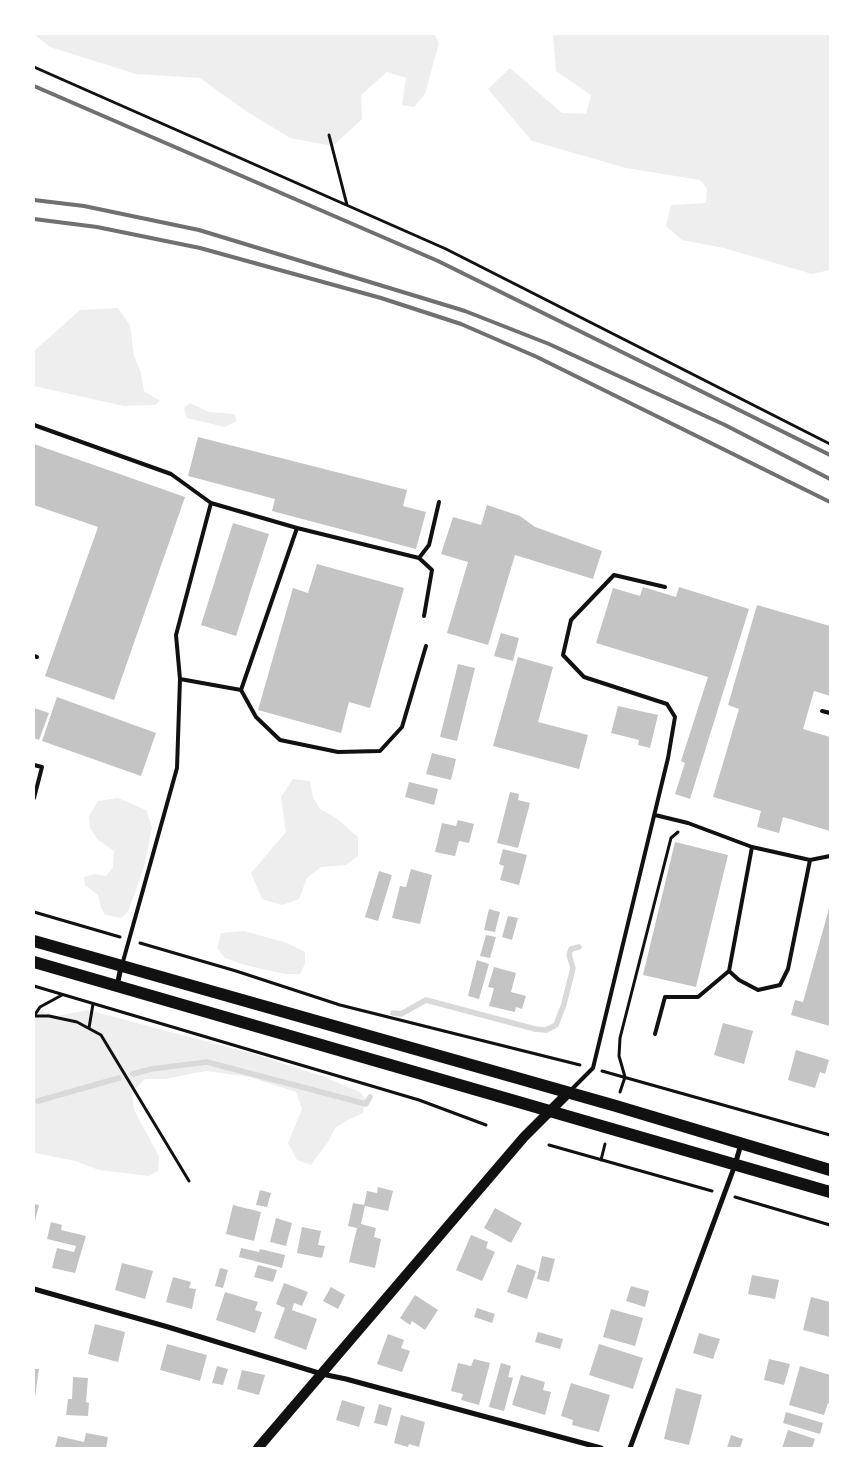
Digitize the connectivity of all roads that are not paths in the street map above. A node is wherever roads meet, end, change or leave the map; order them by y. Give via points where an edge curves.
1 (34, 425) edge
2 (439, 502) dead end
3 (211, 504) junction
4 (297, 528) junction
5 (419, 558) junction
6 (664, 587) dead end
7 (424, 616) dead end
8 (426, 646) dead end
9 (180, 679) junction
10 (241, 690) junction
11 (822, 711) dead end
12 (830, 714) edge
13 (34, 765) edge
14 (34, 798) edge
15 (655, 814) junction
16 (752, 847) junction
17 (830, 856) edge
18 (810, 860) junction
19 (34, 941) edge
20 (34, 962) edge
21 (122, 967) junction
22 (729, 971) junction
23 (117, 986) junction
24 (655, 1034) dead end
25 (568, 1093) junction
26 (551, 1110) junction
27 (741, 1144) junction
28 (735, 1165) junction
29 (830, 1170) edge
30 (830, 1192) edge
31 (34, 1289) edge
32 (322, 1374) junction
33 (258, 1448) edge
34 (601, 1448) edge
35 (630, 1448) edge

1 - 3 lane via 171,474
2 - 5 lane via 429,545
3 - 4 lane
3 - 9 lane via 176,635
4 - 5 lane
4 - 10 lane
5 - 7 lane via 432,570
6 - 15 lane via 614,575 571,620 563,654 584,677 667,704 675,717
8 - 10 lane via 402,727 380,750 338,752 280,740 256,717
9 - 10 lane
9 - 21 lane via 177,768
11 - 12 lane
13 - 14 lane via 42,767
15 - 16 lane
15 - 25 lane via 593,1068
16 - 18 lane
16 - 22 lane
17 - 18 lane
18 - 22 lane via 788,969 780,985 758,990
19 - 21 main road
20 - 23 main road
21 - 23 street
21 - 25 main road
22 - 24 lane via 698,997 665,997
23 - 26 main road
25 - 26 main road
25 - 27 main road
26 - 28 main road
26 - 32 main road via 515,1147
27 - 28 street
27 - 29 main road
28 - 30 main road
28 - 35 street
31 - 32 street
32 - 33 main road
32 - 34 street

